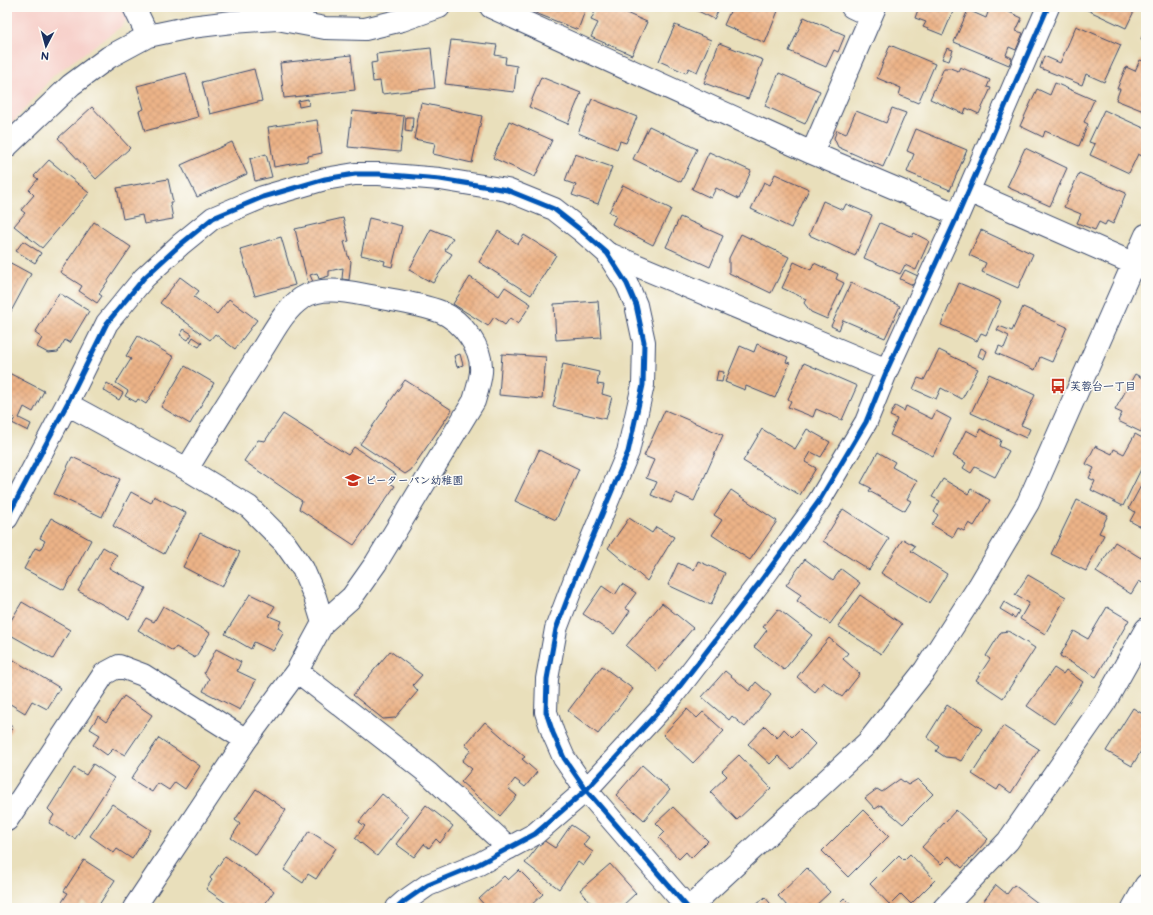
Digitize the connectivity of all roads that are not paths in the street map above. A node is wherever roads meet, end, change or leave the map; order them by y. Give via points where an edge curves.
1 (134, 7) edge
2 (304, 7) edge
3 (439, 7) edge
4 (491, 7) edge
5 (1048, 7) edge
6 (866, 10) edge
7 (277, 19) junction
8 (148, 36) junction
9 (7, 146) edge
10 (812, 153) junction
11 (968, 191) junction
12 (958, 215) junction
13 (1146, 234) edge
14 (607, 253) junction
15 (1140, 266) edge
16 (887, 370) junction
17 (67, 404) junction
18 (187, 469) junction
19 (7, 518) edge
20 (323, 623) junction
21 (1146, 629) edge
22 (297, 671) junction
23 (246, 740) junction
24 (586, 790) junction
25 (7, 820) edge
26 (509, 848) junction
27 (1146, 885) edge
28 (134, 908) edge
29 (397, 908) edge
30 (689, 908) edge
31 (944, 908) edge
32 (1133, 908) edge

1 - 8 street
2 - 7 street
3 - 7 street via 366,29 325,28
4 - 10 street
5 - 11 street
6 - 10 street
7 - 8 street via 191,27
8 - 9 street via 109,57 71,85
10 - 12 street
11 - 12 street
11 - 15 street
12 - 16 street
13 - 15 street
14 - 16 street
14 - 17 street via 554,209 507,190 440,179 379,174 325,178 263,197 213,218 181,244 144,278 107,323
14 - 24 street via 627,284 636,305 644,342 643,385 628,452 556,629 547,679 546,712 553,732 564,758
15 - 30 street via 1028,503 925,670 868,742
16 - 24 street via 866,422 819,501 670,699
17 - 18 street
17 - 19 street
18 - 20 street via 249,507 284,542 303,569
18 - 20 street via 287,310 302,298 322,290 347,292 441,312 458,323 479,355 481,371 474,401 376,563 352,597
20 - 22 street
21 - 31 street via 1105,702 1008,841
22 - 23 street
22 - 26 street via 429,774
23 - 25 street via 143,675 119,666 104,674
23 - 28 street
24 - 26 street via 535,834
24 - 30 street
26 - 29 street via 479,864 428,885
27 - 32 street

